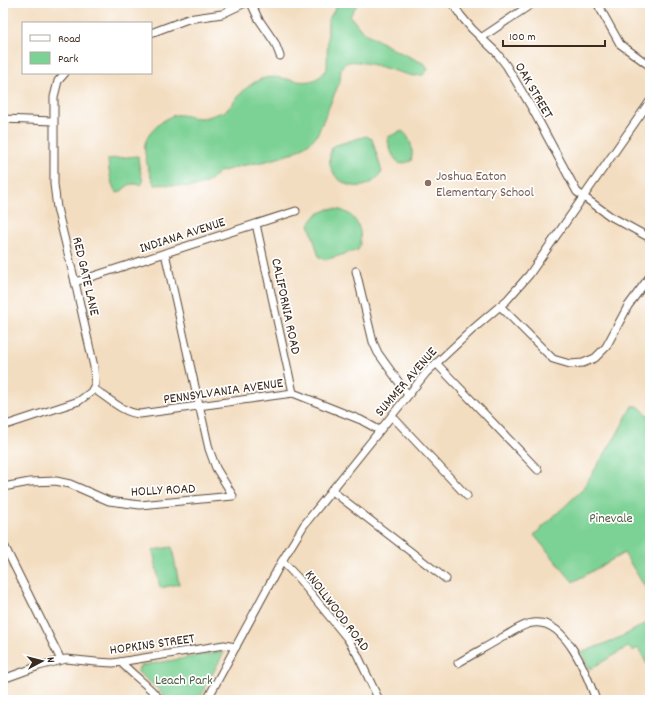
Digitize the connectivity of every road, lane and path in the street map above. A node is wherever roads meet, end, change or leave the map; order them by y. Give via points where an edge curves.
1 (245, 3) edge
2 (251, 3) edge
3 (452, 3) edge
4 (533, 3) edge
5 (597, 3) edge
6 (152, 33) edge
7 (481, 38) junction
8 (280, 56) dead end
9 (650, 66) edge
10 (64, 74) edge
11 (650, 101) edge
12 (3, 119) edge
13 (53, 121) junction
14 (583, 198) junction
15 (296, 211) dead end
16 (256, 224) junction
17 (650, 238) edge
18 (165, 253) junction
19 (356, 271) dead end
20 (650, 276) edge
21 (75, 282) junction
22 (500, 306) junction
23 (436, 363) junction
24 (94, 389) junction
25 (293, 393) junction
26 (408, 395) junction
27 (199, 406) junction
28 (392, 416) junction
29 (3, 426) edge
30 (379, 430) junction
31 (538, 470) dead end
32 (3, 488) edge
33 (331, 490) junction
34 (467, 496) dead end
35 (3, 543) edge
36 (282, 561) junction
37 (446, 579) dead end
38 (236, 647) junction
39 (60, 660) junction
40 (121, 662) junction
41 (458, 663) dead end
42 (3, 678) edge
43 (160, 700) edge
44 (208, 700) edge
45 (379, 700) edge
46 (596, 700) edge

1 - 6 street via 222,14 188,19
2 - 8 street
3 - 7 street, OAK STREET
4 - 7 street
5 - 9 street via 620,44
7 - 14 street, OAK STREET via 500,56 511,72 576,191
10 - 13 street, RED GATE LANE via 55,89
11 - 14 street, SUMMER AVENUE
12 - 13 street
13 - 21 street, RED GATE LANE via 55,198
14 - 17 street
14 - 22 street, SUMMER AVENUE via 529,275
15 - 16 street, INDIANA AVENUE
16 - 18 street, INDIANA AVENUE
16 - 25 street, CALIFORNIA ROAD
18 - 21 street, INDIANA AVENUE
18 - 27 street
19 - 26 street via 372,342
20 - 22 street via 628,306 606,347 595,358 583,363 570,364 554,359
21 - 24 street, RED GATE LANE via 94,367
22 - 23 street, SUMMER AVENUE
23 - 26 street, SUMMER AVENUE
23 - 31 street
24 - 27 street, PENNSYLVANIA AVENUE via 123,409 134,413 147,414
24 - 29 street via 85,398 73,403
25 - 27 street, PENNSYLVANIA AVENUE
25 - 30 street, PENNSYLVANIA AVENUE via 361,420
26 - 28 street, SUMMER AVENUE
27 - 32 street, HOLLY ROAD via 211,456 233,496 134,505 109,501 70,484 56,481 30,482
28 - 30 street, SUMMER AVENUE
28 - 34 street
30 - 33 street, SUMMER AVENUE
33 - 36 street, SUMMER AVENUE via 304,525
33 - 37 street
35 - 39 street
36 - 38 street, SUMMER AVENUE
36 - 45 street, KNOLLWOOD ROAD via 347,638
38 - 40 street, HOPKINS STREET via 224,645
38 - 44 street, SUMMER AVENUE
39 - 40 street, HOPKINS STREET
39 - 42 street, HOPKINS STREET
40 - 43 street
41 - 46 street via 522,626 534,622 546,623 568,641

